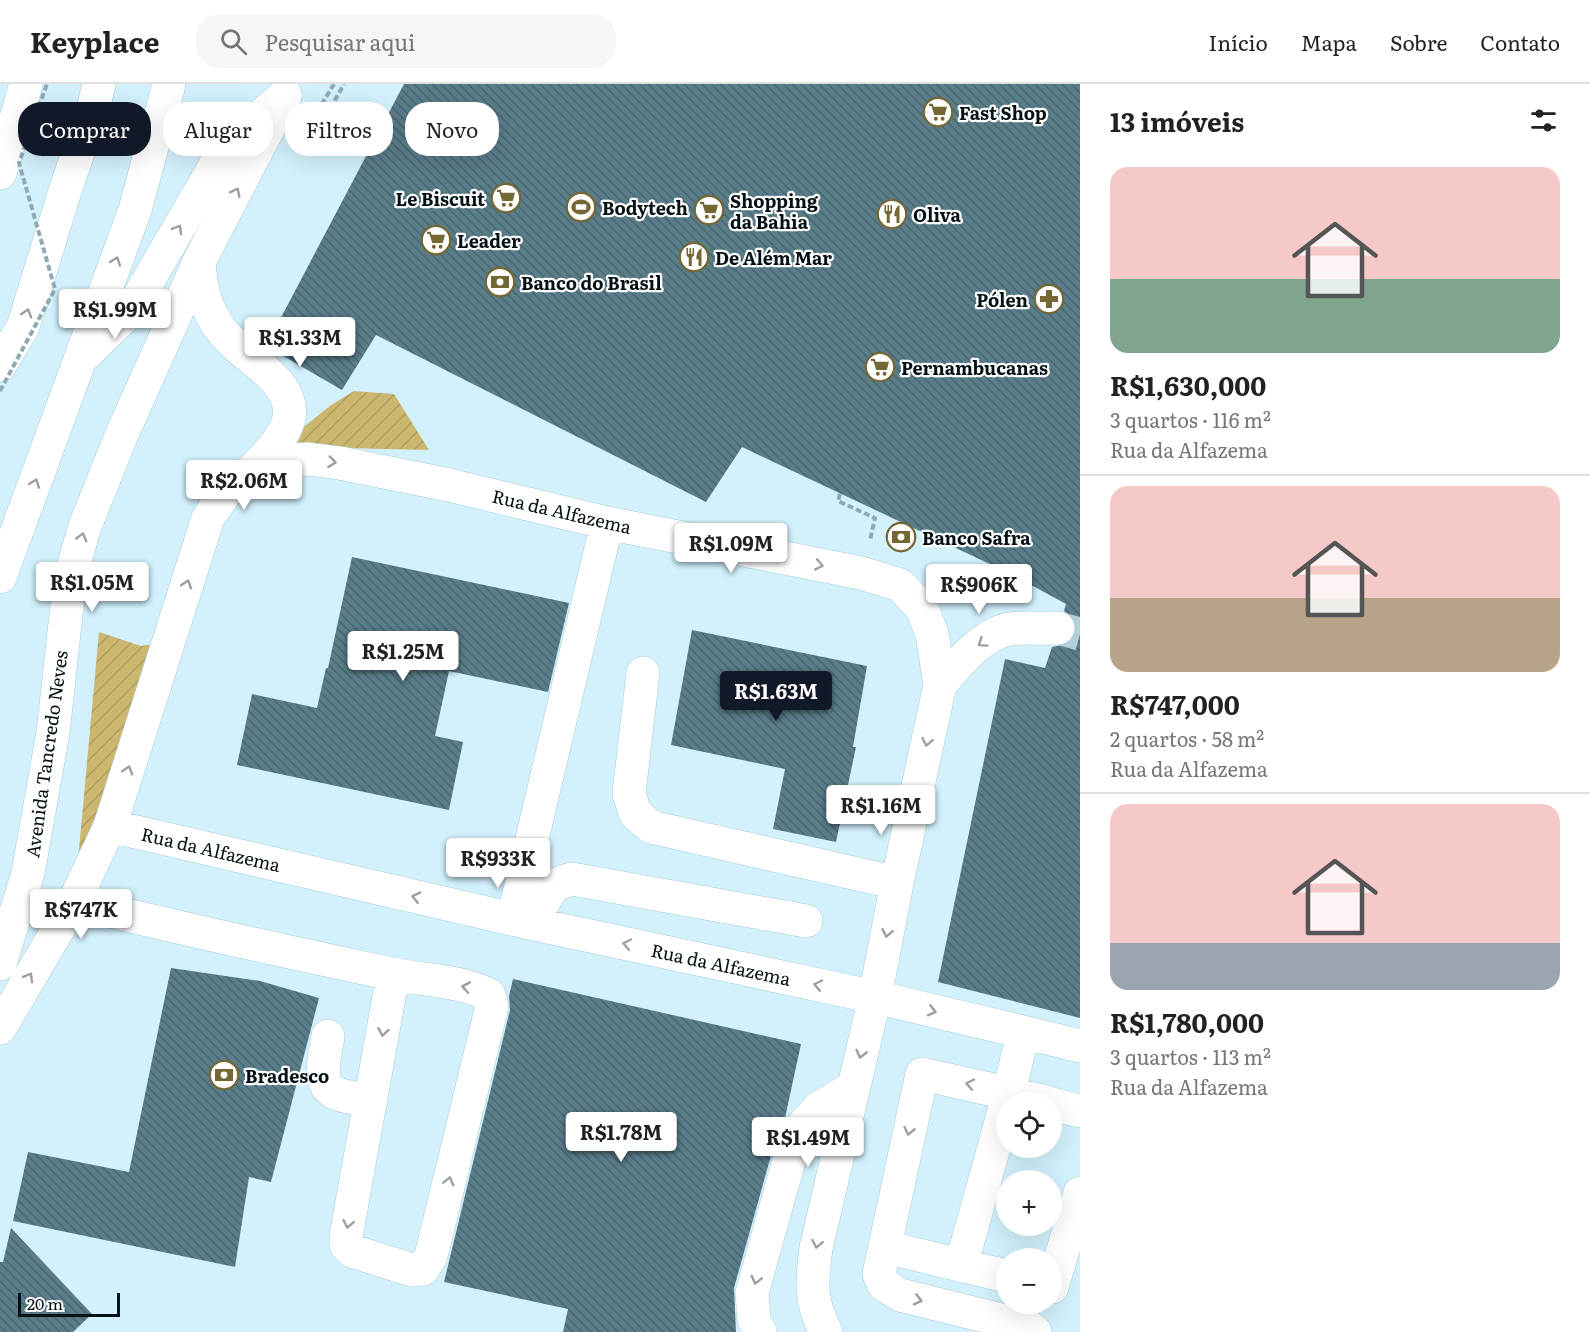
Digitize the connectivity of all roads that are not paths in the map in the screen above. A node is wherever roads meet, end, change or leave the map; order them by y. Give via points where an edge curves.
1 (26, 84) edge
2 (99, 84) edge
3 (169, 84) edge
4 (288, 89) edge
5 (0, 173) edge
6 (199, 262) junction
7 (81, 359) junction
8 (0, 365) edge
9 (252, 471) junction
10 (607, 523) junction
11 (0, 577) edge
12 (1058, 628) tunnel mouth
13 (643, 673) dead end
14 (940, 685) junction
15 (110, 826) junction
16 (897, 883) junction
17 (74, 902) junction
18 (806, 921) dead end
19 (523, 922) junction
20 (0, 964) edge
21 (393, 975) junction
22 (875, 997) junction
23 (0, 1028) edge
24 (1023, 1032) junction
25 (328, 1036) dead end
26 (1080, 1046) edge
27 (854, 1087) junction
28 (1010, 1092) edge
29 (996, 1096) edge
30 (371, 1101) junction
31 (1062, 1106) edge
32 (1080, 1111) edge
33 (996, 1142) edge
34 (1080, 1193) edge
35 (885, 1247) junction
36 (1062, 1253) edge
37 (961, 1266) junction
38 (996, 1274) edge
39 (760, 1332) edge
40 (826, 1332) edge
41 (1035, 1332) edge

1 - 5 street
8 -> 2 street via 23,327
7 -> 3 street via 135,210
6 -> 4 street, Avenida Tancredo Neves
7 -> 4 street via 131,310 226,147
6 - 9 street via 202,291 213,317 236,347 279,383 290,401 288,420 279,438
20 -> 6 street, Avenida Tancredo Neves via 28,873 53,733 70,578 85,526 122,434
11 -> 7 street
9 -> 10 street, Rua da Alfazema via 286,460 340,463
15 -> 9 street, Rua da Alfazema via 208,518 228,489
10 -> 14 street, Rua da Alfazema via 861,573 900,585 922,608 932,634
10 - 19 street
12 -> 14 street via 1007,629 982,642
13 - 16 street via 629,793 635,813 651,827
14 -> 16 street, Rua da Alfazema
15 - 17 street, Rua da Alfazema
19 -> 15 street, Rua da Alfazema
16 -> 22 street, Rua da Alfazema
17 - 21 street
23 -> 17 street, Rua da Alfazema
18 - 19 street via 572,879 554,885 541,906
22 -> 19 street, Rua da Alfazema
21 -> 30 street
30 -> 21 street via 346,1245 352,1251 423,1269 431,1256 492,1006 489,995 475,988
22 -> 24 street
22 -> 27 street, Rua da Alfazema
24 - 26 street
24 - 28 street
25 - 30 street via 324,1067 327,1087 334,1093
27 -> 39 street via 819,1108 797,1132 752,1293 754,1320
27 -> 40 street, Rua da Alfazema via 816,1248 812,1285 816,1313
29 -> 35 street via 922,1074
31 - 32 street
33 - 37 street
34 - 36 street
35 - 37 street
35 -> 41 street via 879,1274 884,1285 900,1295 1029,1327
37 - 38 street

